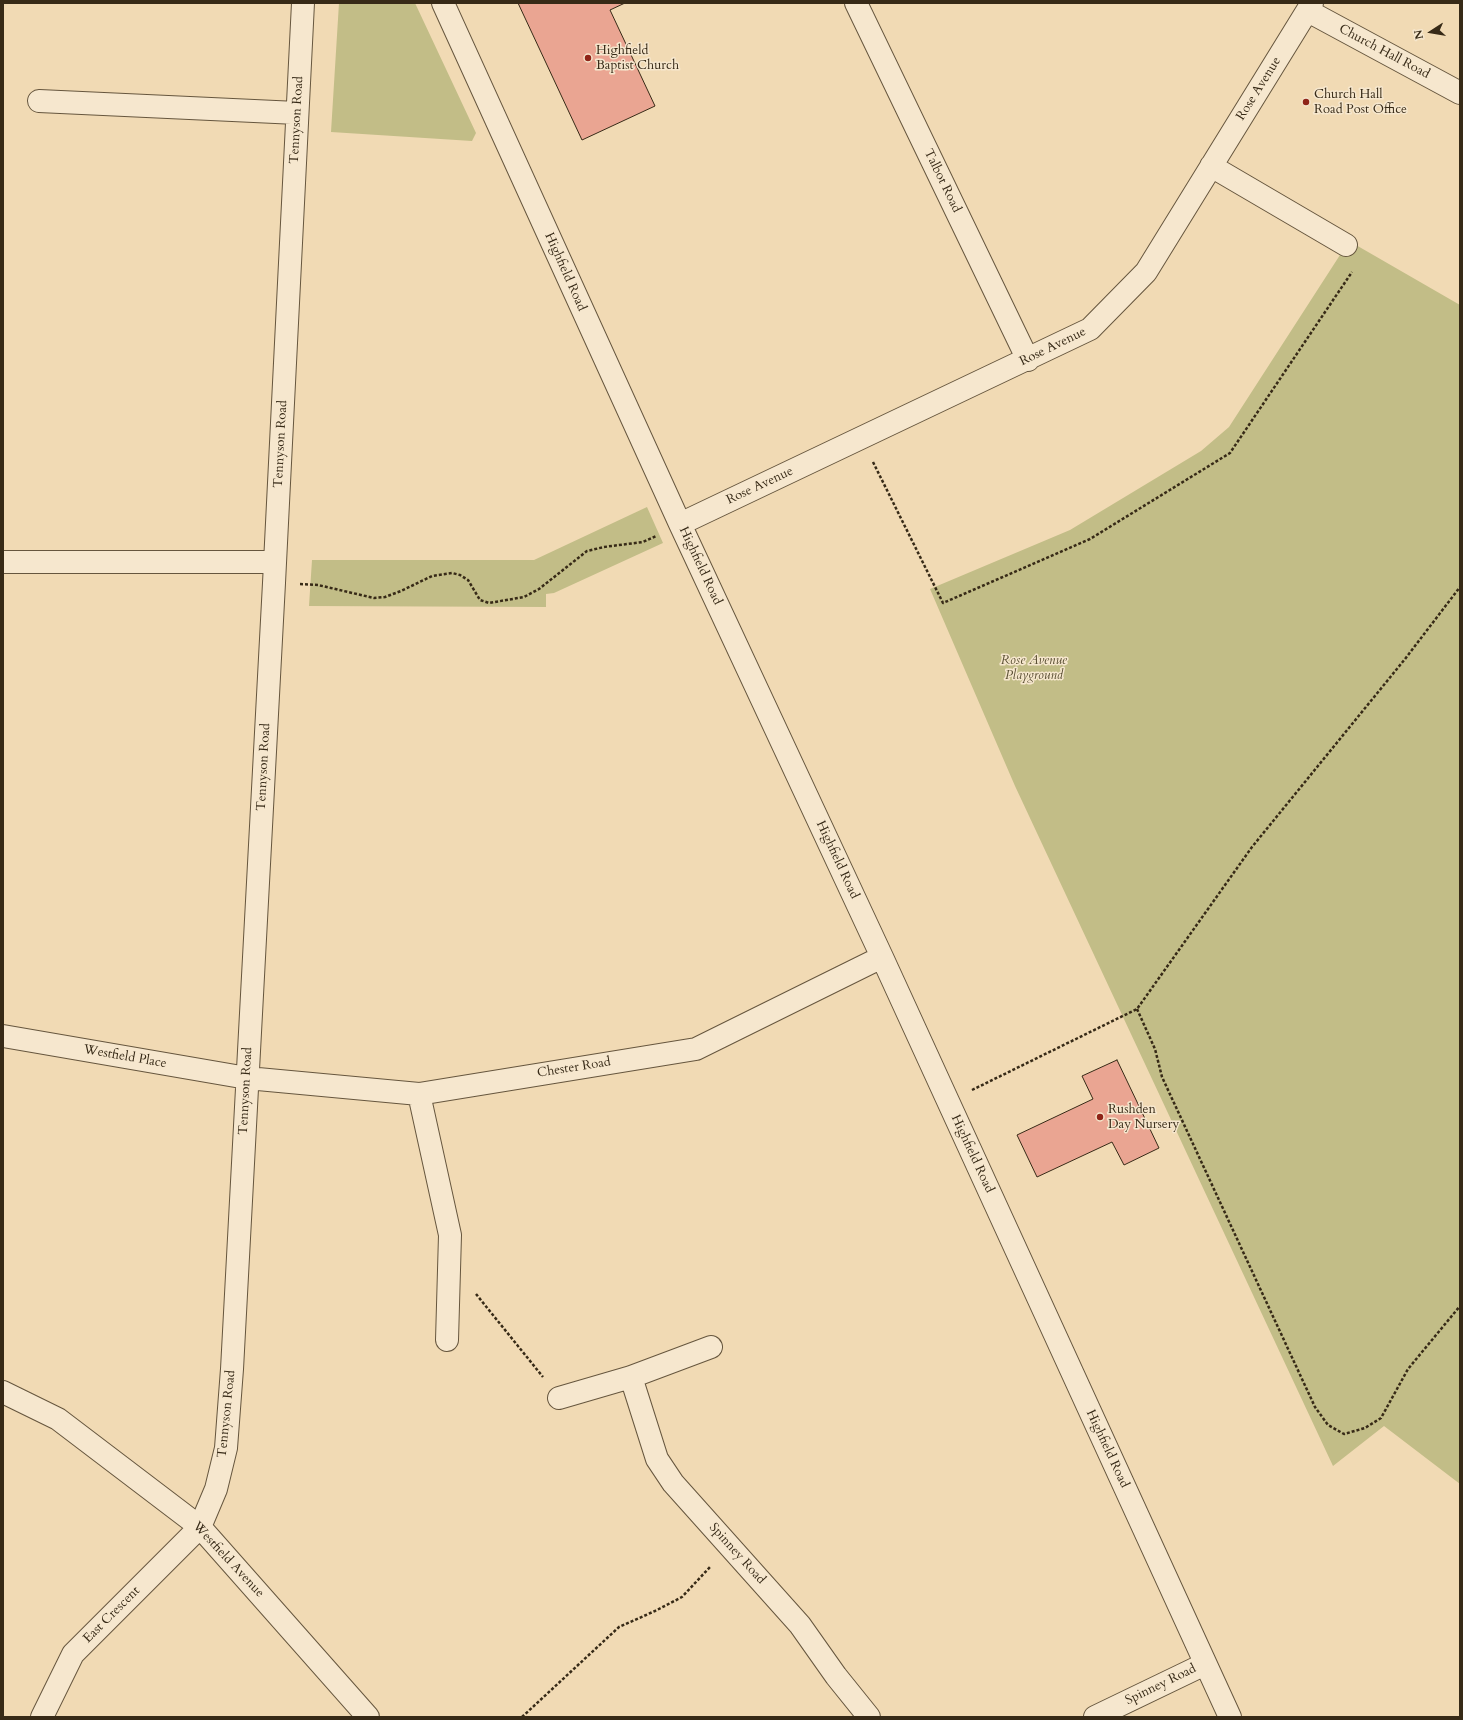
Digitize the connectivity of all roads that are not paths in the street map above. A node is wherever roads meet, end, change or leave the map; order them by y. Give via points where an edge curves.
1 (303, 3) edge
2 (444, 3) edge
3 (856, 3) edge
4 (1310, 7) edge
5 (1460, 93) edge
6 (40, 101) dead end
7 (297, 113) junction
8 (1211, 166) junction
9 (1346, 245) road end
10 (1028, 360) junction
11 (680, 524) junction
12 (3, 562) edge
13 (274, 572) junction
14 (882, 957) junction
15 (3, 1036) edge
16 (246, 1078) junction
17 (419, 1094) junction
18 (447, 1340) dead end
19 (711, 1348) dead end
20 (631, 1377) junction
21 (3, 1392) edge
22 (559, 1398) road end
23 (200, 1527) junction
24 (1205, 1664) junction
25 (42, 1717) edge
26 (368, 1717) edge
27 (869, 1717) edge
28 (1095, 1717) edge
29 (1230, 1717) edge

1 - 7 street, Tennyson Road
2 - 11 street, Highfield Road
3 - 10 street, Talbot Road
4 - 5 street, Church Hall Road
4 - 8 street, Rose Avenue
6 - 7 street
7 - 13 street, Tennyson Road
8 - 9 street
8 - 10 street, Rose Avenue via 1146,272 1090,329
10 - 11 street, Rose Avenue
11 - 14 street, Highfield Road
12 - 13 street
13 - 16 street, Tennyson Road
14 - 17 street, Chester Road via 696,1049
14 - 24 street, Highfield Road
15 - 16 street, Westfield Place
16 - 17 street, Chester Road
16 - 23 street, Tennyson Road via 226,1448 216,1489
17 - 18 street via 450,1236
19 - 20 street
20 - 22 street
20 - 27 street, Spinney Road via 657,1459 673,1483 800,1625
21 - 23 street, Westfield Avenue via 58,1419
23 - 25 street, East Crescent via 73,1654
23 - 26 street, Westfield Avenue
24 - 28 street, Spinney Road
24 - 29 street, Highfield Road

